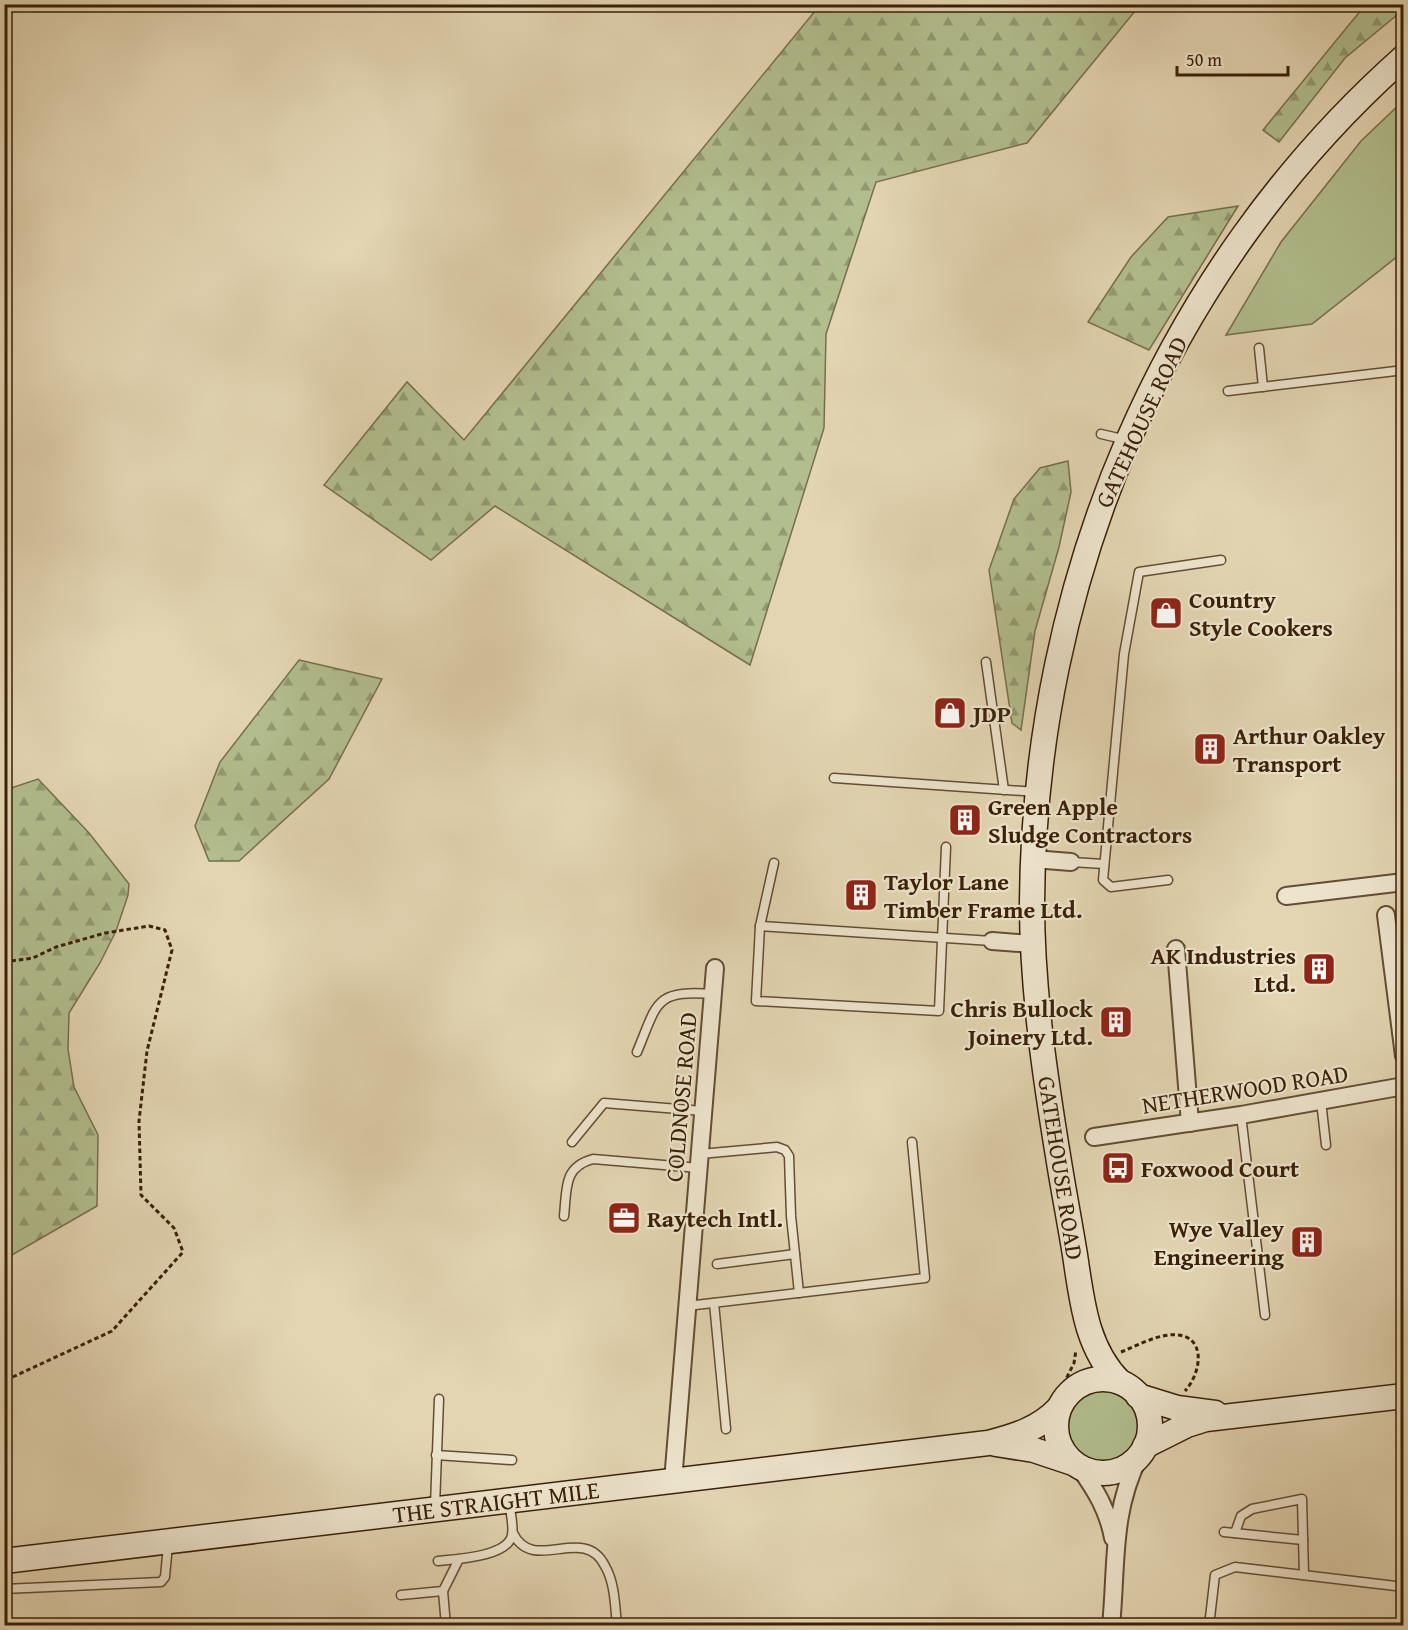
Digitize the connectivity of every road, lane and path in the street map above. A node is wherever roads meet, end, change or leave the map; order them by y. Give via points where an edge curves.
1 (1404, 57) edge
2 (1259, 348) dead end
3 (1404, 370) edge
4 (1263, 387) junction
5 (1228, 391) dead end
6 (1101, 434) dead end
7 (1128, 441) junction
8 (1221, 560) dead end
9 (986, 663) dead end
10 (834, 778) dead end
11 (1004, 790) junction
12 (1037, 792) junction
13 (946, 847) dead end
14 (1034, 859) junction
15 (1071, 862) joint
16 (774, 863) dead end
17 (1104, 864) junction
18 (1168, 880) dead end
19 (1404, 882) edge
20 (1286, 896) dead end
21 (1386, 915) dead end
22 (760, 926) junction
23 (942, 938) junction
24 (992, 941) joint
25 (1033, 944) junction
26 (1176, 949) dead end
27 (4, 962) edge
28 (715, 968) dead end
29 (713, 994) junction
30 (637, 1052) dead end
31 (1404, 1056) edge
32 (1404, 1086) edge
33 (1321, 1101) junction
34 (703, 1111) junction
35 (1241, 1115) junction
36 (1190, 1122) junction
37 (1094, 1137) dead end
38 (572, 1142) dead end
39 (912, 1142) dead end
40 (1326, 1145) dead end
41 (699, 1161) junction
42 (564, 1216) dead end
43 (795, 1254) junction
44 (717, 1264) dead end
45 (799, 1293) junction
46 (714, 1303) junction
47 (687, 1305) junction
48 (1265, 1315) dead end
49 (1086, 1320) junction
50 (1077, 1345) dead end
51 (1119, 1353) dead end
52 (4, 1381) edge
53 (1129, 1389) junction
54 (1184, 1392) dead end
55 (1404, 1396) edge
56 (1063, 1398) junction
57 (439, 1399) dead end
58 (1229, 1415) junction
59 (726, 1429) dead end
60 (988, 1443) junction
61 (1142, 1451) junction
62 (436, 1455) junction
63 (512, 1460) dead end
64 (1076, 1465) junction
65 (673, 1481) junction
66 (509, 1501) junction
67 (435, 1510) junction
68 (1224, 1532) dead end
69 (513, 1533) junction
70 (1235, 1533) junction
71 (1303, 1540) junction
72 (168, 1541) junction
73 (1115, 1544) junction
74 (459, 1558) junction
75 (4, 1561) edge
76 (438, 1561) dead end
77 (1304, 1575) junction
78 (1404, 1587) edge
79 (4, 1589) edge
80 (442, 1591) junction
81 (401, 1595) dead end
82 (446, 1626) edge
83 (617, 1626) edge
84 (1111, 1626) edge
85 (1209, 1626) edge

1 - 7 main road, GATEHOUSE ROAD via 1307,154 1255,221 1174,345
2 - 4 lane
3 - 4 lane
4 - 5 lane
6 - 7 lane
7 - 12 main road, GATEHOUSE ROAD via 1082,563 1049,705
8 - 17 lane via 1139,572 1124,654
9 - 11 lane
10 - 11 lane
11 - 12 lane
12 - 14 main road, GATEHOUSE ROAD
13 - 23 lane
14 - 15 street
14 - 25 main road, GATEHOUSE ROAD
15 - 17 lane
16 - 22 lane
17 - 18 lane via 1103,880 1111,887
19 - 20 street
21 - 31 street
22 - 23 lane
22 - 23 lane via 756,1001 939,1011
23 - 24 lane
24 - 25 street
25 - 49 main road, GATEHOUSE ROAD via 1056,1143
26 - 36 street
27 - 52 path via 33,958 105,933 148,926 165,930 172,950 147,1051 139,1121 141,1195 174,1228 183,1252 112,1331
28 - 29 street, COLDNOSE ROAD
29 - 30 lane via 685,992 665,998
29 - 34 street, COLDNOSE ROAD
32 - 33 street, NETHERWOOD ROAD
33 - 35 street, NETHERWOOD ROAD
33 - 40 lane
34 - 38 lane via 604,1103
34 - 41 street, COLDNOSE ROAD
35 - 36 street, NETHERWOOD ROAD
35 - 48 lane
36 - 37 street, NETHERWOOD ROAD
39 - 45 lane via 925,1278
41 - 42 lane via 580,1162 569,1179
41 - 43 lane via 777,1147 785,1150 789,1156
41 - 47 street, COLDNOSE ROAD
43 - 44 lane
43 - 45 lane
45 - 46 lane
46 - 47 lane
46 - 59 lane
47 - 65 street, COLDNOSE ROAD
49 - 53 main road, GATEHOUSE ROAD via 1109,1371
49 - 56 main road, GATEHOUSE ROAD via 1082,1363
50 - 56 path
51 - 54 path via 1168,1335 1183,1336 1197,1351 1199,1365
53 - 56 main road via 1098,1379 1086,1382
53 - 58 main road via 1177,1408
53 - 61 main road via 1149,1416 1150,1430
55 - 58 main road
56 - 60 main road, THE STRAIGHT MILE via 1050,1418 1025,1432
56 - 64 main road via 1056,1433 1065,1455
57 - 62 lane
58 - 61 main road via 1187,1425
60 - 64 main road, THE STRAIGHT MILE via 1034,1450
60 - 65 main road, THE STRAIGHT MILE
61 - 64 main road via 1130,1465 1107,1473
61 - 73 street via 1126,1487
62 - 63 lane
62 - 67 lane
64 - 73 street via 1105,1509
65 - 66 main road, THE STRAIGHT MILE
66 - 67 main road, THE STRAIGHT MILE
66 - 69 lane
67 - 72 main road, THE STRAIGHT MILE
68 - 70 lane
69 - 74 lane via 502,1547 477,1557
69 - 83 lane via 516,1540 531,1550 585,1547 600,1557 611,1580
70 - 71 lane
70 - 71 lane via 1241,1516 1252,1509 1302,1500
71 - 77 lane
72 - 75 main road, THE STRAIGHT MILE
72 - 79 lane via 165,1577 161,1582
73 - 84 street
74 - 76 lane
74 - 80 lane
77 - 78 lane
77 - 85 lane via 1235,1567 1215,1575
80 - 81 lane
80 - 82 lane

